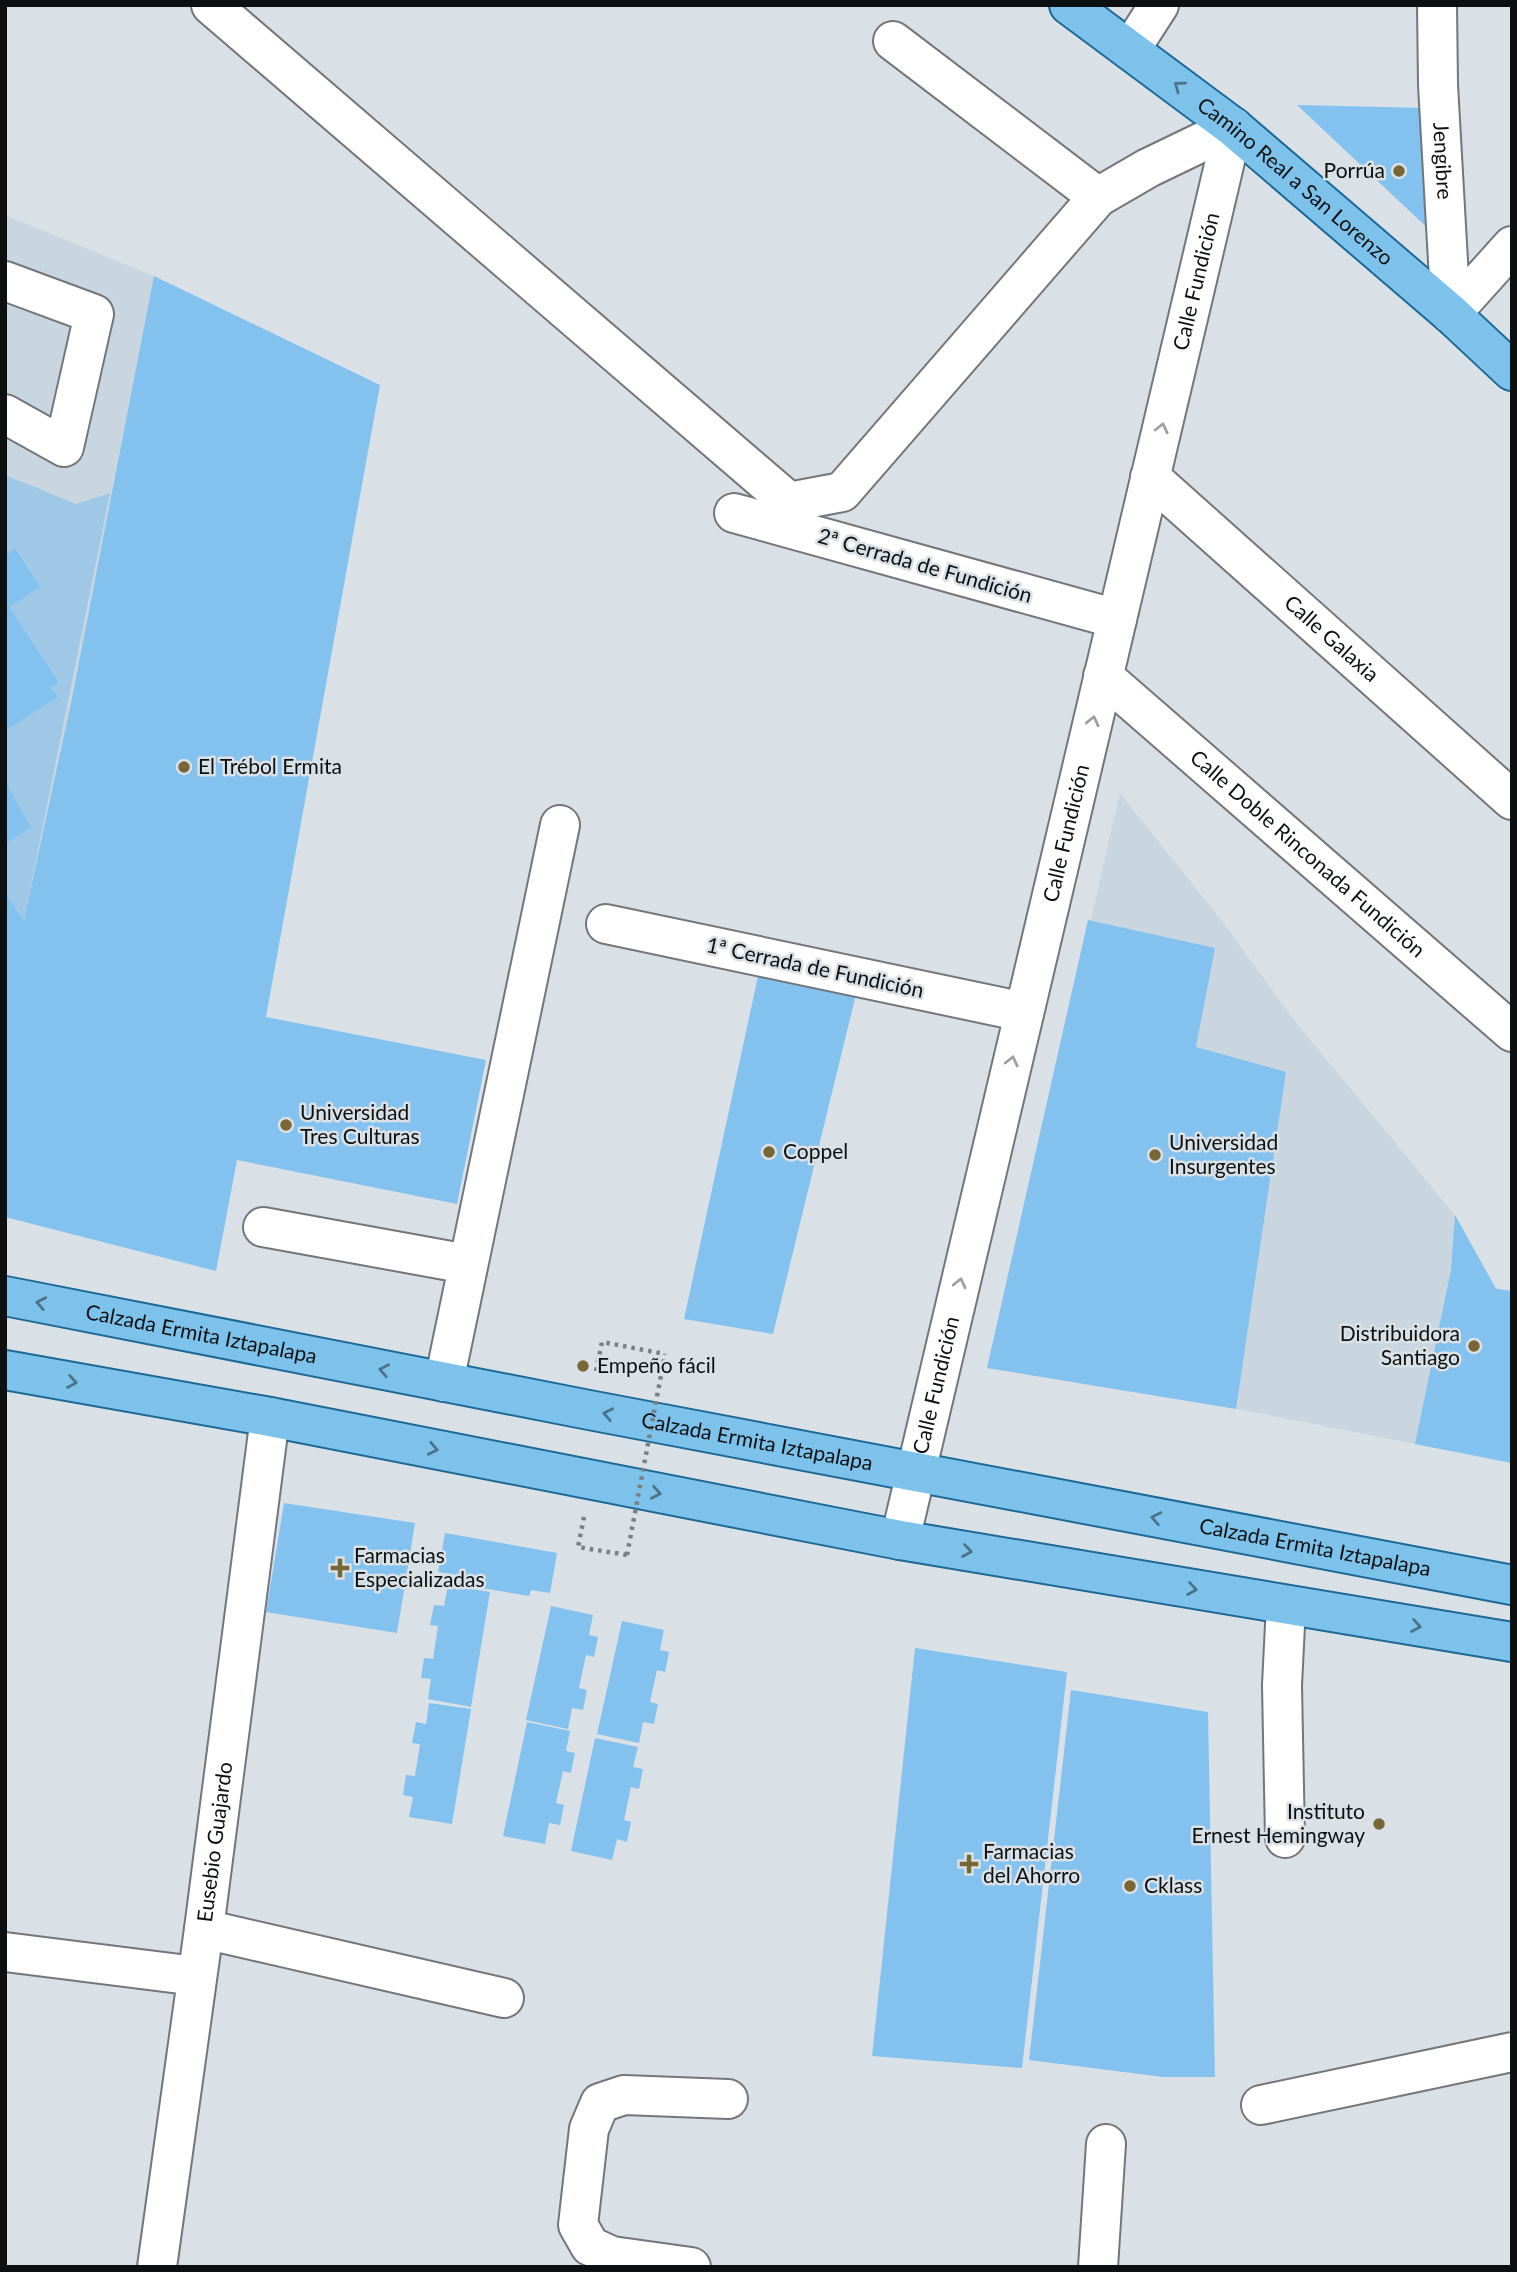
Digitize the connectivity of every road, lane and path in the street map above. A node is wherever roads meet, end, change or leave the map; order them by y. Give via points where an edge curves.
1 (211, 5) edge
2 (1069, 5) edge
3 (1159, 5) edge
4 (1437, 5) edge
5 (893, 41) dead end
6 (1130, 50) junction
7 (1233, 127) junction
8 (1098, 197) junction
9 (1512, 246) edge
10 (5, 281) edge
11 (1451, 314) junction
12 (1512, 370) edge
13 (5, 414) edge
14 (1150, 477) junction
15 (734, 513) dead end
16 (1117, 619) junction
17 (1103, 676) junction
18 (1512, 800) edge
19 (560, 825) dead end
20 (606, 925) dead end
21 (1024, 1012) junction
22 (1512, 1032) edge
23 (263, 1227) dead end
24 (467, 1265) junction
25 (5, 1296) edge
26 (602, 1342) dead end
27 (5, 1370) edge
28 (444, 1382) junction
29 (270, 1417) junction
30 (915, 1472) junction
31 (900, 1540) junction
32 (578, 1547) dead end
33 (1512, 1586) edge
34 (1286, 1605) junction
35 (1512, 1642) edge
36 (1285, 1838) dead end
37 (204, 1929) junction
38 (5, 1952) edge
39 (196, 1976) junction
40 (504, 1998) dead end
41 (1512, 2052) edge
42 (728, 2099) dead end
43 (1261, 2105) dead end
44 (1106, 2144) dead end
45 (157, 2267) edge
46 (691, 2267) edge
47 (1098, 2267) edge

1 - 8 street via 789,502 842,492
2 - 6 main road, Camino Real a San Lorenzo
3 - 6 street
4 - 11 street, Jengibre
5 - 8 street
7 -> 6 main road, Camino Real a San Lorenzo
7 - 8 street
7 - 11 main road, Camino Real a San Lorenzo
14 -> 7 street, Calle Fundición
9 - 11 street
10 - 13 street via 94,314 64,447
11 - 12 main road, Camino Real a San Lorenzo
14 - 16 street, Calle Fundición
14 - 18 street, Calle Galaxia
15 - 16 street, 2ª Cerrada de Fundición
16 - 17 street, Calle Fundición
21 -> 17 street, Calle Fundición
17 - 22 street, Calle Doble Rinconada Fundición
19 - 24 street
20 - 21 street, 1ª Cerrada de Fundición
30 -> 21 street, Calle Fundición
23 - 24 street
24 - 28 street
28 -> 25 main road, Calzada Ermita Iztapalapa
26 - 32 path, bridge via 665,1354 627,1555
27 -> 29 main road
30 -> 28 main road, Calzada Ermita Iztapalapa
29 -> 31 main road
29 - 37 street, Eusebio Guajardo
30 - 31 street, Calle Fundición
33 -> 30 main road, Calzada Ermita Iztapalapa
31 -> 34 main road
34 -> 35 main road
34 - 36 street via 1282,1685
37 - 39 street, Eusebio Guajardo
37 - 40 street
38 - 39 street
39 - 45 street, Eusebio Guajardo
41 - 43 street
42 - 46 street via 624,2095 600,2103 589,2129 578,2225 590,2246 612,2256
44 - 47 street

